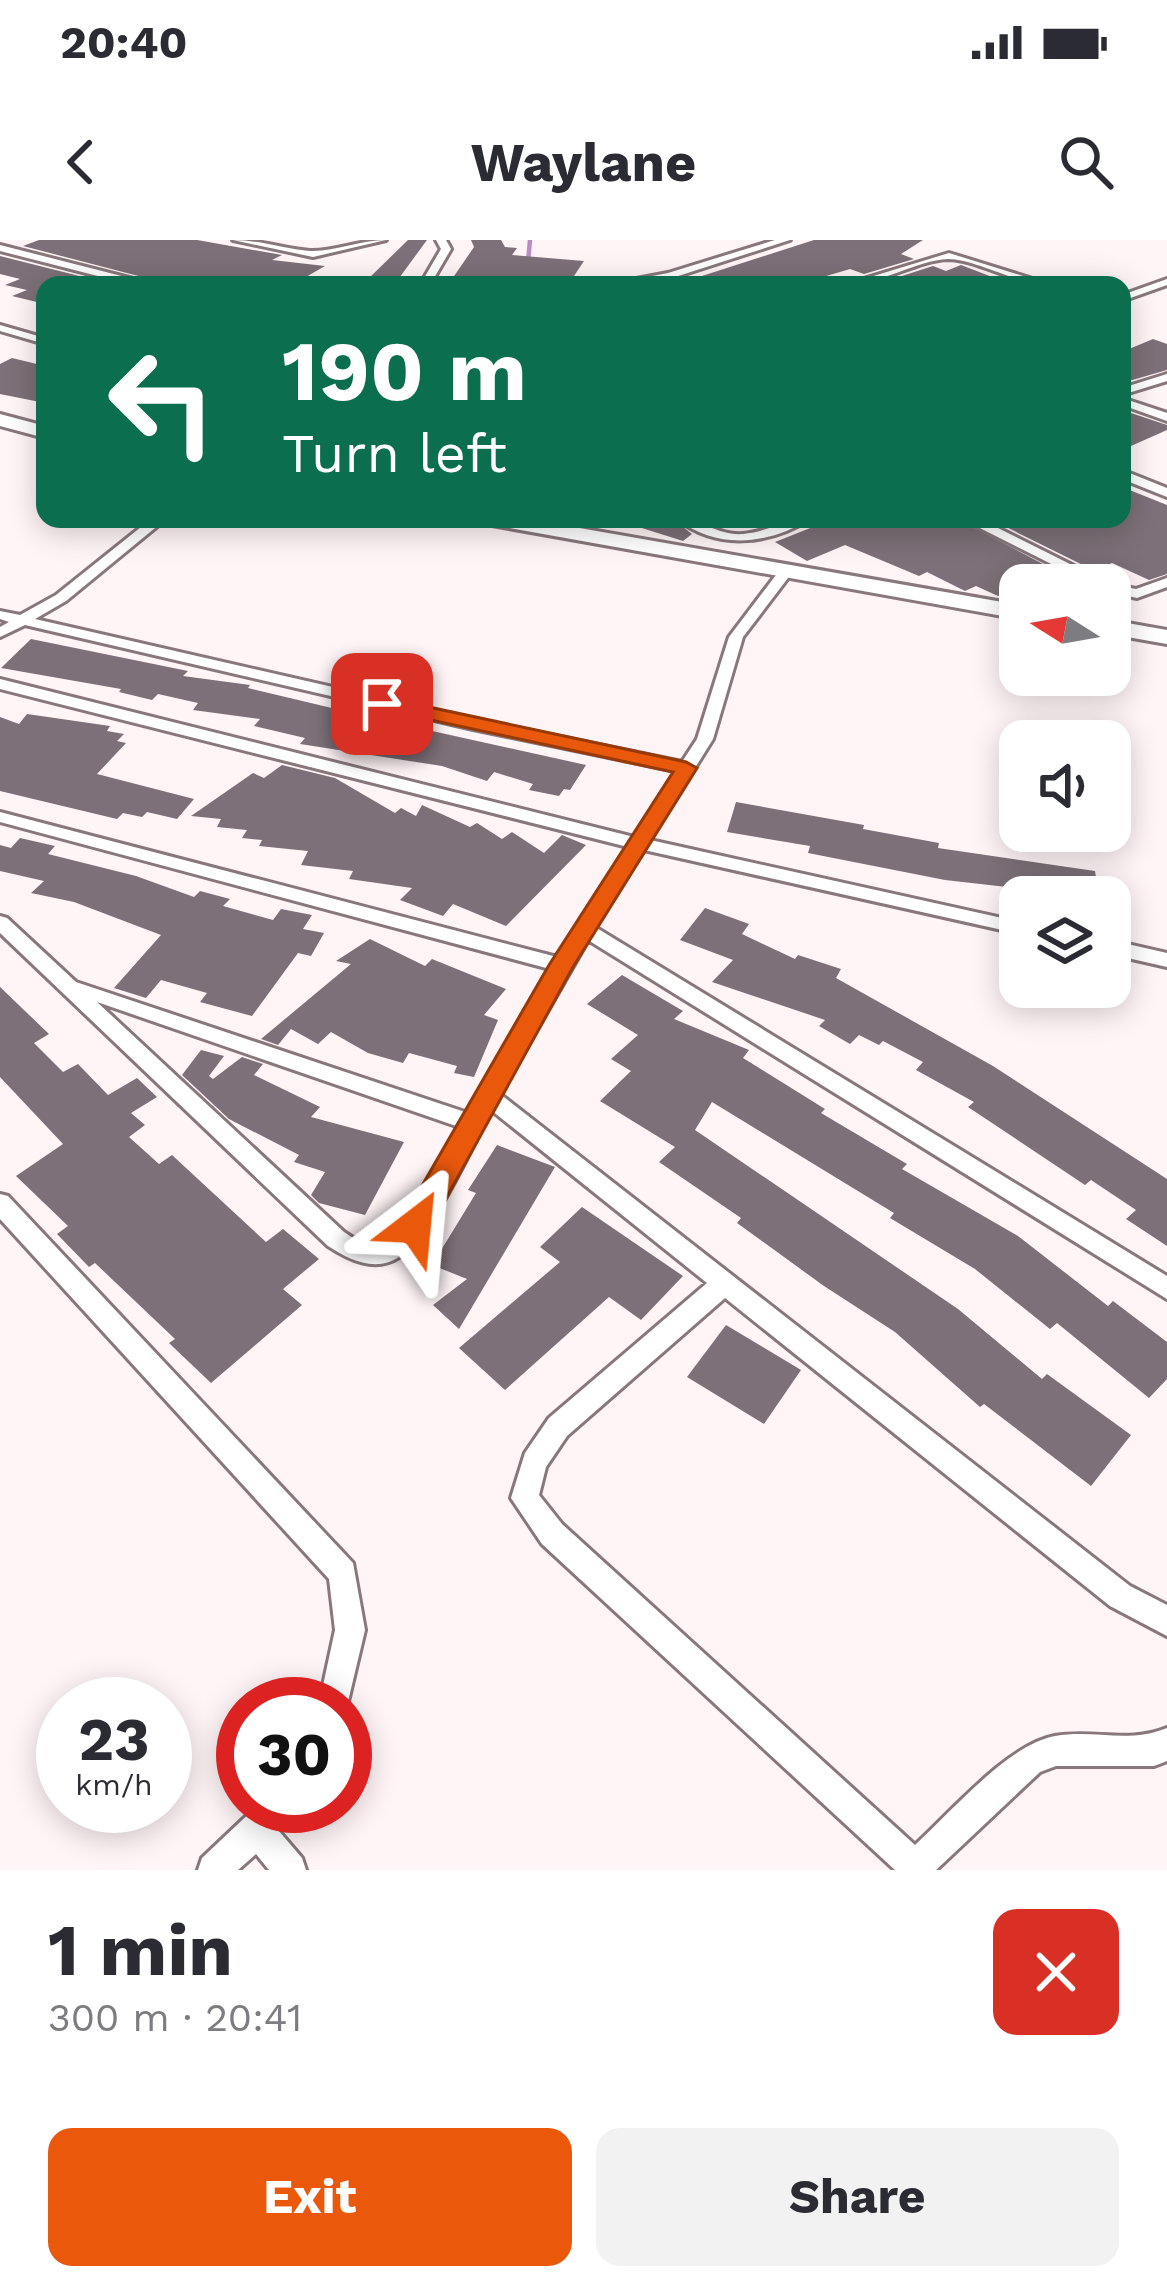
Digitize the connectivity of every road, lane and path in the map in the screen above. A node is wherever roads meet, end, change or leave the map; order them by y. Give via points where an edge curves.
1 (238, 240) edge
2 (382, 240) edge
3 (441, 240) edge
4 (785, 240) edge
5 (0, 248) edge
6 (110, 276) edge
7 (430, 276) edge
8 (669, 276) edge
9 (880, 276) edge
10 (1017, 276) edge
11 (1167, 282) edge
12 (1131, 295) edge
13 (0, 328) edge
14 (36, 338) edge
15 (1167, 377) edge
16 (1131, 393) edge
17 (1131, 401) edge
18 (1167, 417) edge
19 (0, 420) edge
20 (36, 430) edge
21 (1131, 478) edge
22 (1167, 494) edge
23 (148, 528) edge
24 (540, 528) edge
25 (699, 528) edge
26 (776, 528) edge
27 (987, 528) edge
28 (1057, 564) edge
29 (784, 574) junction
30 (1167, 582) edge
31 (1131, 592) edge
32 (999, 609) edge
33 (0, 615) edge
34 (20, 620) junction
35 (1131, 631) edge
36 (0, 633) edge
37 (1167, 637) edge
38 (0, 684) edge
39 (686, 768) junction
40 (0, 817) edge
41 (636, 842) junction
42 (0, 922) edge
43 (999, 923) edge
44 (584, 929) junction
45 (1131, 952) edge
46 (1167, 960) edge
47 (562, 965) junction
48 (72, 986) junction
49 (487, 1095) junction
50 (472, 1123) junction
51 (0, 1202) edge
52 (725, 1283) junction
53 (1167, 1288) edge
54 (1167, 1621) edge
55 (340, 1677) edge
56 (1167, 1743) edge
57 (252, 1833) edge
58 (274, 1833) edge
59 (917, 1868) edge
60 (214, 1870) edge
61 (290, 1870) edge

1 - 2 street via 313,254
3 - 7 street via 446,249
4 - 8 street
5 - 6 street
9 - 10 street via 949,256
11 - 12 street
13 - 14 street
15 - 16 street
17 - 18 street
19 - 20 street
21 - 22 street
23 - 34 street via 61,598
24 - 29 street
25 - 26 street via 741,540
27 - 28 street
29 - 32 street
29 - 39 street via 736,637 705,739
30 - 31 street
33 - 34 street
34 - 36 street
34 - 39 street
35 - 37 street
38 - 41 street
39 - 41 street
40 - 47 street
41 - 43 street
41 - 44 street
42 - 48 street
44 - 47 street
44 - 53 street
45 - 46 street
47 - 49 street
48 - 50 street
48 - 50 street via 358,1254 390,1251 415,1226
49 - 50 street
49 - 52 street
51 - 55 street via 343,1573 350,1630
52 - 54 street via 1120,1596
52 - 59 street via 558,1427 534,1462 525,1498 552,1534
56 - 59 street via 1154,1751 1056,1751 1030,1760
57 - 60 street
58 - 61 street

